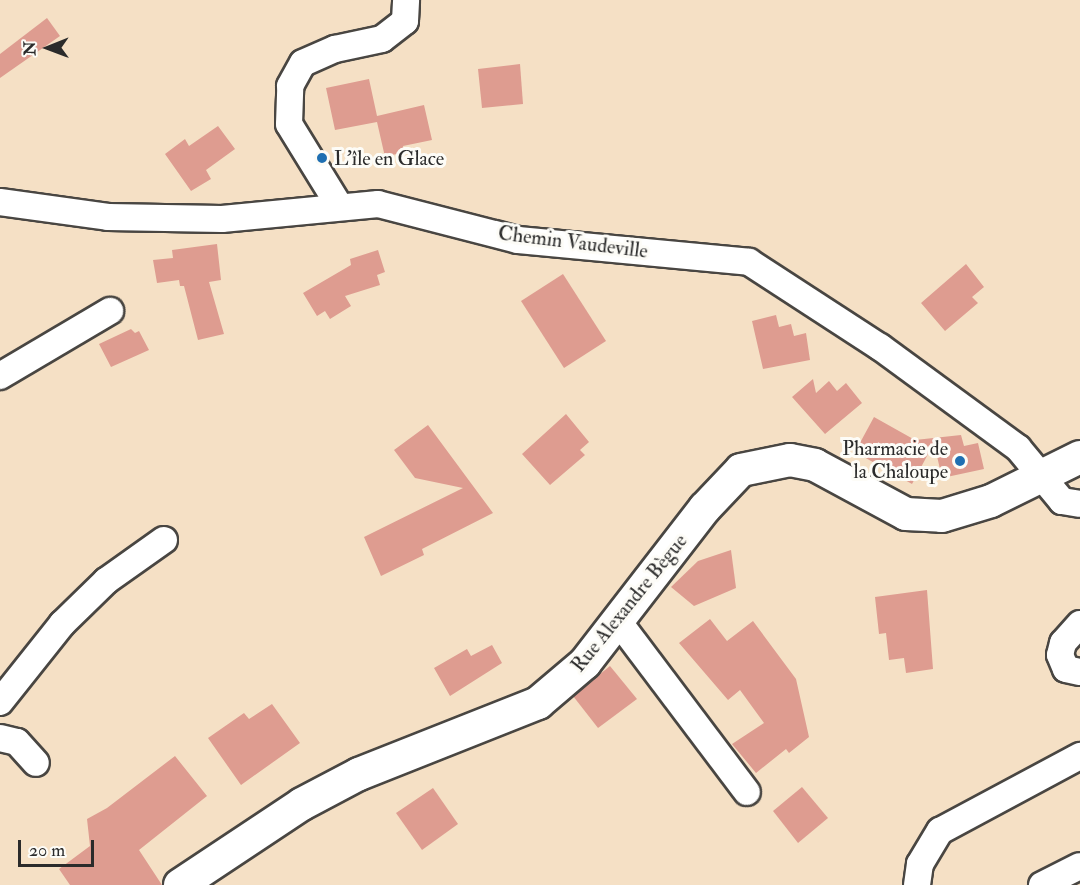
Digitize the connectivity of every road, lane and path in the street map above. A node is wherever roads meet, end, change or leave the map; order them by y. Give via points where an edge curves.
1 (406, 0) edge
2 (0, 202) edge
3 (340, 207) junction
4 (110, 311) dead end
5 (0, 376) edge
6 (1080, 458) edge
7 (1041, 479) junction
8 (1080, 504) edge
9 (164, 540) dead end
10 (618, 621) junction
11 (1080, 624) edge
12 (1080, 672) edge
13 (0, 702) edge
14 (0, 738) edge
15 (1080, 756) edge
16 (36, 763) dead end
17 (747, 792) dead end
18 (1080, 866) edge
19 (180, 885) edge
20 (917, 885) edge
21 (1042, 885) edge

1 - 3 street via 405,21 382,39 335,49 303,63 290,86 289,124
2 - 3 street, Chemin Vaudeville via 108,217 211,219
3 - 7 street, Chemin Vaudeville via 378,204 518,240 748,262 880,347 1018,448
4 - 5 street
6 - 7 main road, Rue Alexandre Bègue
7 - 8 street, Chemin Vaudeville via 1062,501
7 - 10 main road, Rue Alexandre Bègue via 992,501 942,516 922,516 906,514 815,465 790,460 741,470 705,508
9 - 13 street via 106,581 62,624
10 - 17 street
10 - 19 main road, Rue Alexandre Bègue via 585,663 538,703 350,779 302,804
11 - 12 street via 1063,643 1060,655 1065,669
14 - 16 street via 17,742
15 - 20 street via 940,831 920,864
18 - 21 street

